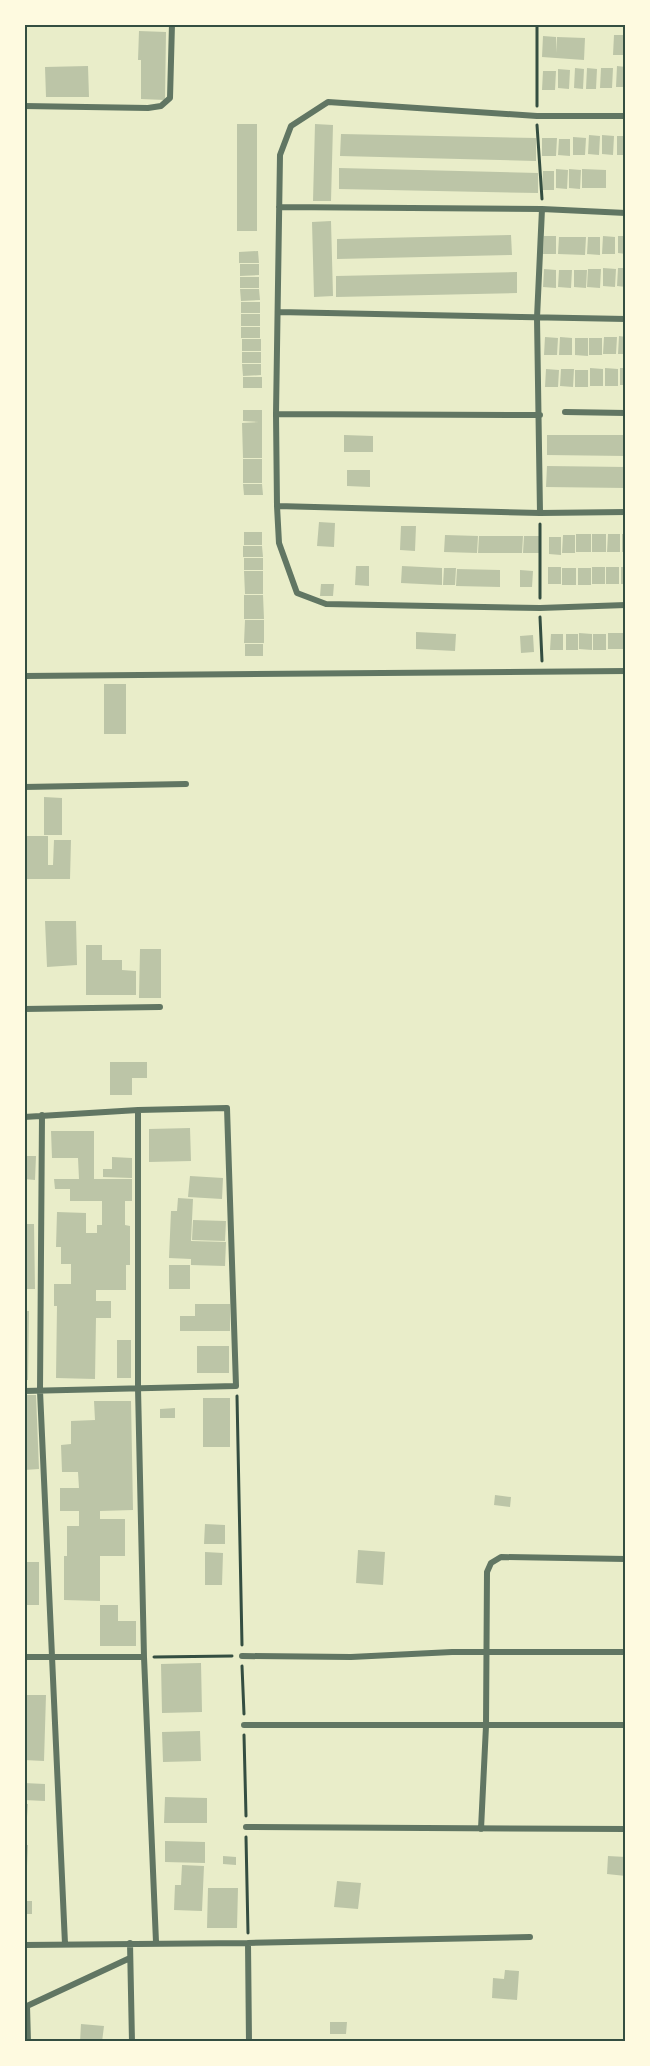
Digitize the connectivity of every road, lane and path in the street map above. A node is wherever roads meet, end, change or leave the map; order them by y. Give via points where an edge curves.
1 (172, 24) edge
2 (24, 106) edge
3 (626, 116) edge
4 (279, 207) junction
5 (542, 209) junction
6 (626, 213) edge
7 (278, 312) junction
8 (537, 318) junction
9 (626, 319) edge
10 (565, 412) dead end
11 (626, 413) edge
12 (276, 414) junction
13 (540, 415) junction
14 (277, 506) junction
15 (626, 512) edge
16 (540, 513) junction
17 (626, 605) edge
18 (540, 608) junction
19 (542, 670) junction
20 (626, 671) edge
21 (24, 676) edge
22 (186, 784) dead end
23 (24, 787) edge
24 (160, 1007) dead end
25 (24, 1009) edge
26 (138, 1110) junction
27 (42, 1115) junction
28 (24, 1117) edge
29 (138, 1388) junction
30 (40, 1391) junction
31 (24, 1392) edge
32 (626, 1559) edge
33 (626, 1652) edge
34 (485, 1653) junction
35 (53, 1656) junction
36 (242, 1656) joint
37 (24, 1657) edge
38 (144, 1657) junction
39 (244, 1725) dead end
40 (626, 1725) edge
41 (486, 1726) junction
42 (246, 1827) dead end
43 (481, 1829) junction
44 (626, 1829) edge
45 (530, 1937) dead end
46 (156, 1942) junction
47 (130, 1943) junction
48 (248, 1943) junction
49 (24, 1944) edge
50 (64, 1944) junction
51 (130, 1958) junction
52 (28, 2042) edge
53 (132, 2042) edge
54 (249, 2042) edge

1 - 2 street via 170,98 161,106
3 - 4 street via 537,116 328,102 291,126 280,155
4 - 5 street
4 - 7 street
5 - 6 street
5 - 8 street
7 - 8 street
7 - 12 street
8 - 9 street
8 - 13 street
10 - 11 street
12 - 13 street
12 - 14 street
13 - 16 street
14 - 16 street
14 - 18 street via 279,543 297,593 326,604
15 - 16 street
16 - 18 path
17 - 18 street
18 - 19 path
19 - 20 street
19 - 21 street
22 - 23 street
24 - 25 street
26 - 27 street
26 - 29 street
26 - 29 street via 227,1108 236,1386
27 - 28 street
27 - 30 street
29 - 30 street
29 - 38 street
30 - 31 street
30 - 35 street
32 - 34 street via 501,1557 491,1563 487,1572
33 - 34 street
34 - 36 street
34 - 41 street
35 - 37 street
35 - 38 street
35 - 50 street
36 - 38 path
38 - 46 street
39 - 41 street
40 - 41 street
41 - 43 street
42 - 43 street
43 - 44 street
45 - 48 street
46 - 47 street
46 - 48 street
47 - 50 street
47 - 51 street
48 - 54 street
49 - 50 street
51 - 52 street via 27,2006
51 - 53 street

